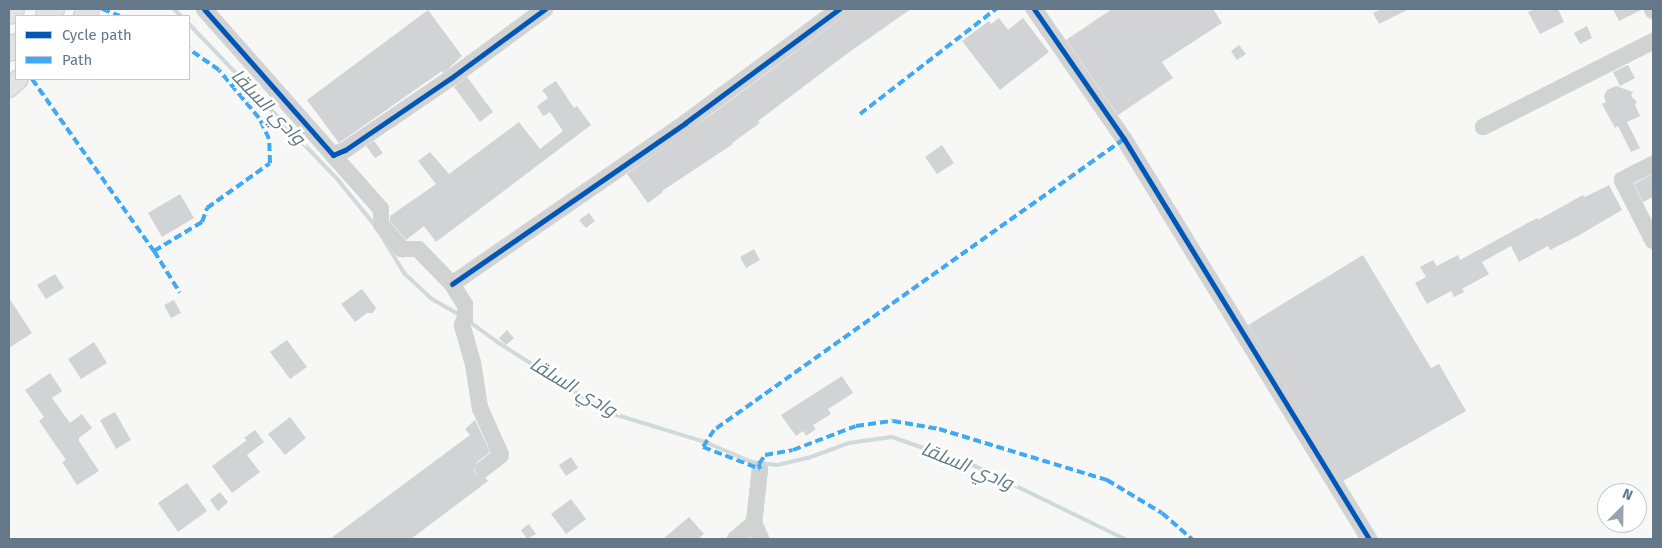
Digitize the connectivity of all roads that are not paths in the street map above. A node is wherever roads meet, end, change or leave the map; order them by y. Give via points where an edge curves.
1 (14, 9) edge
2 (204, 9) edge
3 (545, 9) edge
4 (839, 9) edge
5 (1034, 9) edge
6 (9, 14) edge
7 (1653, 41) edge
8 (1484, 127) dead end
9 (334, 155) junction
10 (1653, 164) edge
11 (1653, 241) edge
12 (452, 284) junction
13 (483, 469) dead end
14 (760, 469) dead end
15 (754, 524) junction
16 (735, 539) edge
17 (760, 539) edge
18 (1369, 539) edge

1 - 6 highway
2 - 9 street
3 - 9 street via 451,78
4 - 12 street via 685,123
5 - 18 street via 1124,139
7 - 8 street
9 - 12 street via 380,209 381,224 402,249 418,248
10 - 11 street via 1622,180
12 - 13 street via 465,305 462,325 473,363 480,408 502,455
14 - 15 street
15 - 16 street
15 - 17 street

